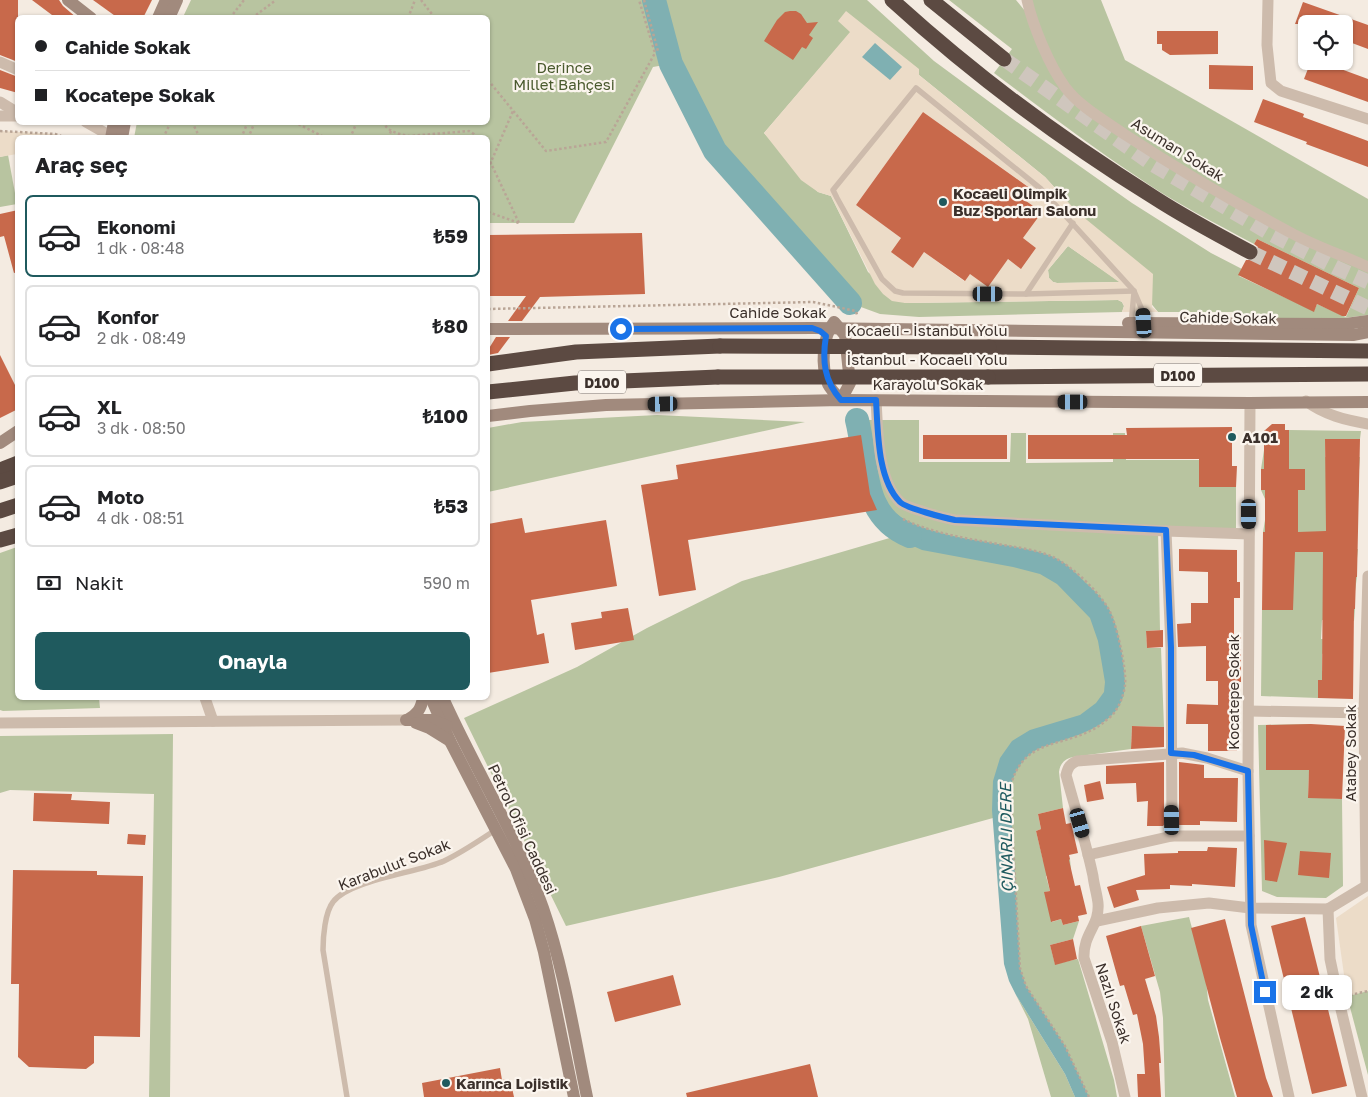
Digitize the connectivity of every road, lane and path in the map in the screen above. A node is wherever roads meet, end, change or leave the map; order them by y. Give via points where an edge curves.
1 (68, 0) edge
2 (174, 0) edge
3 (244, 0) edge
4 (276, 0) edge
5 (415, 0) edge
6 (421, 0) edge
7 (639, 0) edge
8 (644, 0) edge
9 (892, 0) edge
10 (932, 0) edge
11 (1020, 0) edge
12 (1027, 0) edge
13 (1268, 0) edge
14 (87, 15) edge
15 (161, 15) edge
16 (170, 15) edge
17 (232, 15) edge
18 (256, 15) edge
19 (409, 15) edge
20 (433, 15) edge
21 (1031, 18) junction
22 (658, 52) dead end
23 (1004, 59) tunnel mouth
24 (0, 62) edge
25 (15, 69) edge
26 (490, 82) edge
27 (0, 102) edge
28 (513, 111) junction
29 (15, 112) edge
30 (15, 114) edge
31 (0, 116) edge
32 (1368, 119) edge
33 (92, 125) edge
34 (299, 125) edge
35 (385, 125) edge
36 (0, 131) edge
37 (391, 131) junction
38 (58, 135) edge
39 (110, 135) edge
40 (316, 135) edge
41 (389, 135) edge
42 (405, 135) edge
43 (421, 135) edge
44 (474, 135) edge
45 (490, 162) joint
46 (490, 213) edge
47 (1073, 223) junction
48 (1250, 252) tunnel mouth
49 (1368, 267) edge
50 (1134, 291) junction
51 (1026, 294) junction
52 (490, 309) edge
53 (490, 322) edge
54 (1368, 322) edge
55 (857, 326) junction
56 (1137, 327) junction
57 (490, 329) edge
58 (835, 330) junction
59 (1368, 332) edge
60 (1368, 346) edge
61 (1338, 351) junction
62 (1368, 351) edge
63 (576, 352) junction
64 (490, 354) edge
65 (490, 364) edge
66 (1368, 374) edge
67 (828, 384) junction
68 (850, 384) junction
69 (490, 392) edge
70 (820, 400) junction
71 (841, 400) junction
72 (858, 400) junction
73 (876, 400) junction
74 (1306, 401) junction
75 (1250, 402) junction
76 (1368, 402) edge
77 (490, 416) edge
78 (1368, 424) edge
79 (15, 433) edge
80 (0, 443) edge
81 (15, 465) edge
82 (0, 470) edge
83 (15, 477) edge
84 (0, 482) edge
85 (15, 506) edge
86 (0, 511) edge
87 (897, 514) dead end
88 (1166, 530) junction
89 (1249, 534) junction
90 (15, 536) edge
91 (0, 540) edge
92 (1368, 576) edge
93 (1366, 653) edge
94 (206, 700) edge
95 (431, 700) edge
96 (433, 700) edge
97 (433, 700) edge
98 (1249, 711) junction
99 (1366, 713) edge
100 (406, 720) junction
101 (212, 721) junction
102 (442, 722) junction
103 (0, 723) edge
104 (455, 740) junction
105 (1171, 753) junction
106 (1248, 771) junction
107 (501, 827) junction
108 (1172, 836) junction
109 (1249, 836) junction
110 (1088, 855) junction
111 (1250, 908) junction
112 (1328, 909) junction
113 (1097, 921) junction
114 (1368, 992) edge
115 (1338, 997) junction
116 (347, 1097) edge
117 (574, 1097) edge
118 (587, 1097) edge
119 (1089, 1097) edge
120 (1125, 1097) edge
121 (1289, 1097) edge
122 (1362, 1097) edge

1 - 14 main road
2 - 15 main road
2 - 16 main road
3 - 17 path
4 - 18 path
5 - 19 path
6 - 20 path
7 - 28 path via 655,53 606,142 546,151
8 - 22 path
9 - 48 highway via 968,66 1063,137 1155,198
10 - 23 highway
11 - 21 street
12 - 21 street, Asuman Sokak
13 - 32 street via 1267,45 1271,83 1281,91
21 - 49 street, Asuman Sokak via 1054,69 1083,106 1152,152 1296,236
24 - 25 street
26 - 28 path
27 - 29 street
28 - 45 path
30 - 31 street
33 - 39 street
34 - 40 path
35 - 37 path
36 - 38 path
37 - 41 path
37 - 42 path
43 - 44 path via 469,131
45 - 46 path via 519,222
47 - 50 lane
47 - 51 lane
47 - 51 lane via 1041,189 916,88 834,190 882,279 895,291 912,294
50 - 51 lane
50 - 56 lane
50 - 56 lane via 1143,312
52 - 55 path via 813,302 856,311
53 - 58 main road, Cahide Sokak
54 - 56 main road, Cahide Sokak
55 - 56 main road, Cahide Sokak
55 - 58 main road, Cahide Sokak
56 - 59 main road, Cahide Sokak via 1354,335
57 - 58 main road, Cahide Sokak
58 - 67 main road via 825,364
58 - 68 main road
60 - 61 highway
61 - 62 highway, Kocaeli - İstanbul Yolu / D100
61 - 63 highway, Kocaeli - İstanbul Yolu / D100, bridge via 720,346
63 - 64 highway
63 - 65 highway, Kocaeli - İstanbul Yolu / D100
66 - 69 highway, İstanbul - Kocaeli Yolu / D100, bridge via 718,377 576,383
67 - 70 main road
67 - 71 main road
68 - 71 main road
68 - 72 main road
70 - 71 main road, Karayolu Sokak
70 - 77 main road, Karayolu Sokak via 606,405
71 - 72 main road, Karayolu Sokak
72 - 73 main road, Karayolu Sokak
73 - 75 main road, Karayolu Sokak
73 - 88 street via 880,454 887,483 900,503 955,520
74 - 75 main road, Karayolu Sokak
74 - 76 main road, Karayolu Sokak
74 - 78 street via 1336,417
75 - 89 street, Kocatepe Sokak
79 - 80 main road
81 - 82 highway
83 - 84 highway
85 - 86 highway
87 - 119 path via 933,532 1052,556 1070,567 1109,608 1119,636 1125,684 1114,714 1086,733 1035,750 1018,769 1010,789 1020,968 1026,986 1065,1046
88 - 89 street
88 - 105 street
89 - 98 street, Kocatepe Sokak
90 - 91 highway
92 - 93 street, Atabey Sokak
93 - 99 street, Atabey Sokak
94 - 101 street
95 - 100 main road via 426,711
96 - 102 main road
97 - 104 main road, Petrol Ofisi Caddesi
98 - 99 street
98 - 106 street, Kocatepe Sokak
99 - 112 street, Atabey Sokak via 1366,886
100 - 101 street
100 - 102 main road
100 - 104 main road
101 - 103 street
102 - 104 main road via 451,728
104 - 107 main road, Petrol Ofisi Caddesi
105 - 106 street via 1194,755
105 - 108 street
105 - 110 street via 1071,763 1066,775
106 - 109 street, Kocatepe Sokak
107 - 116 lane, Karabulut Sokak via 444,861 354,888 332,903 323,950
107 - 117 main road, Petrol Ofisi Caddesi via 542,944
107 - 118 main road, Petrol Ofisi Caddesi via 532,879 552,938
108 - 109 street
108 - 110 street
109 - 111 street, Kocatepe Sokak
110 - 113 street via 1098,903
111 - 112 street
111 - 113 street via 1190,904
111 - 121 street, Kocatepe Sokak via 1251,933
112 - 115 street via 1330,959
113 - 120 street, Nazlı Sokak via 1087,937 1084,958 1112,1042
114 - 115 path
115 - 122 street

